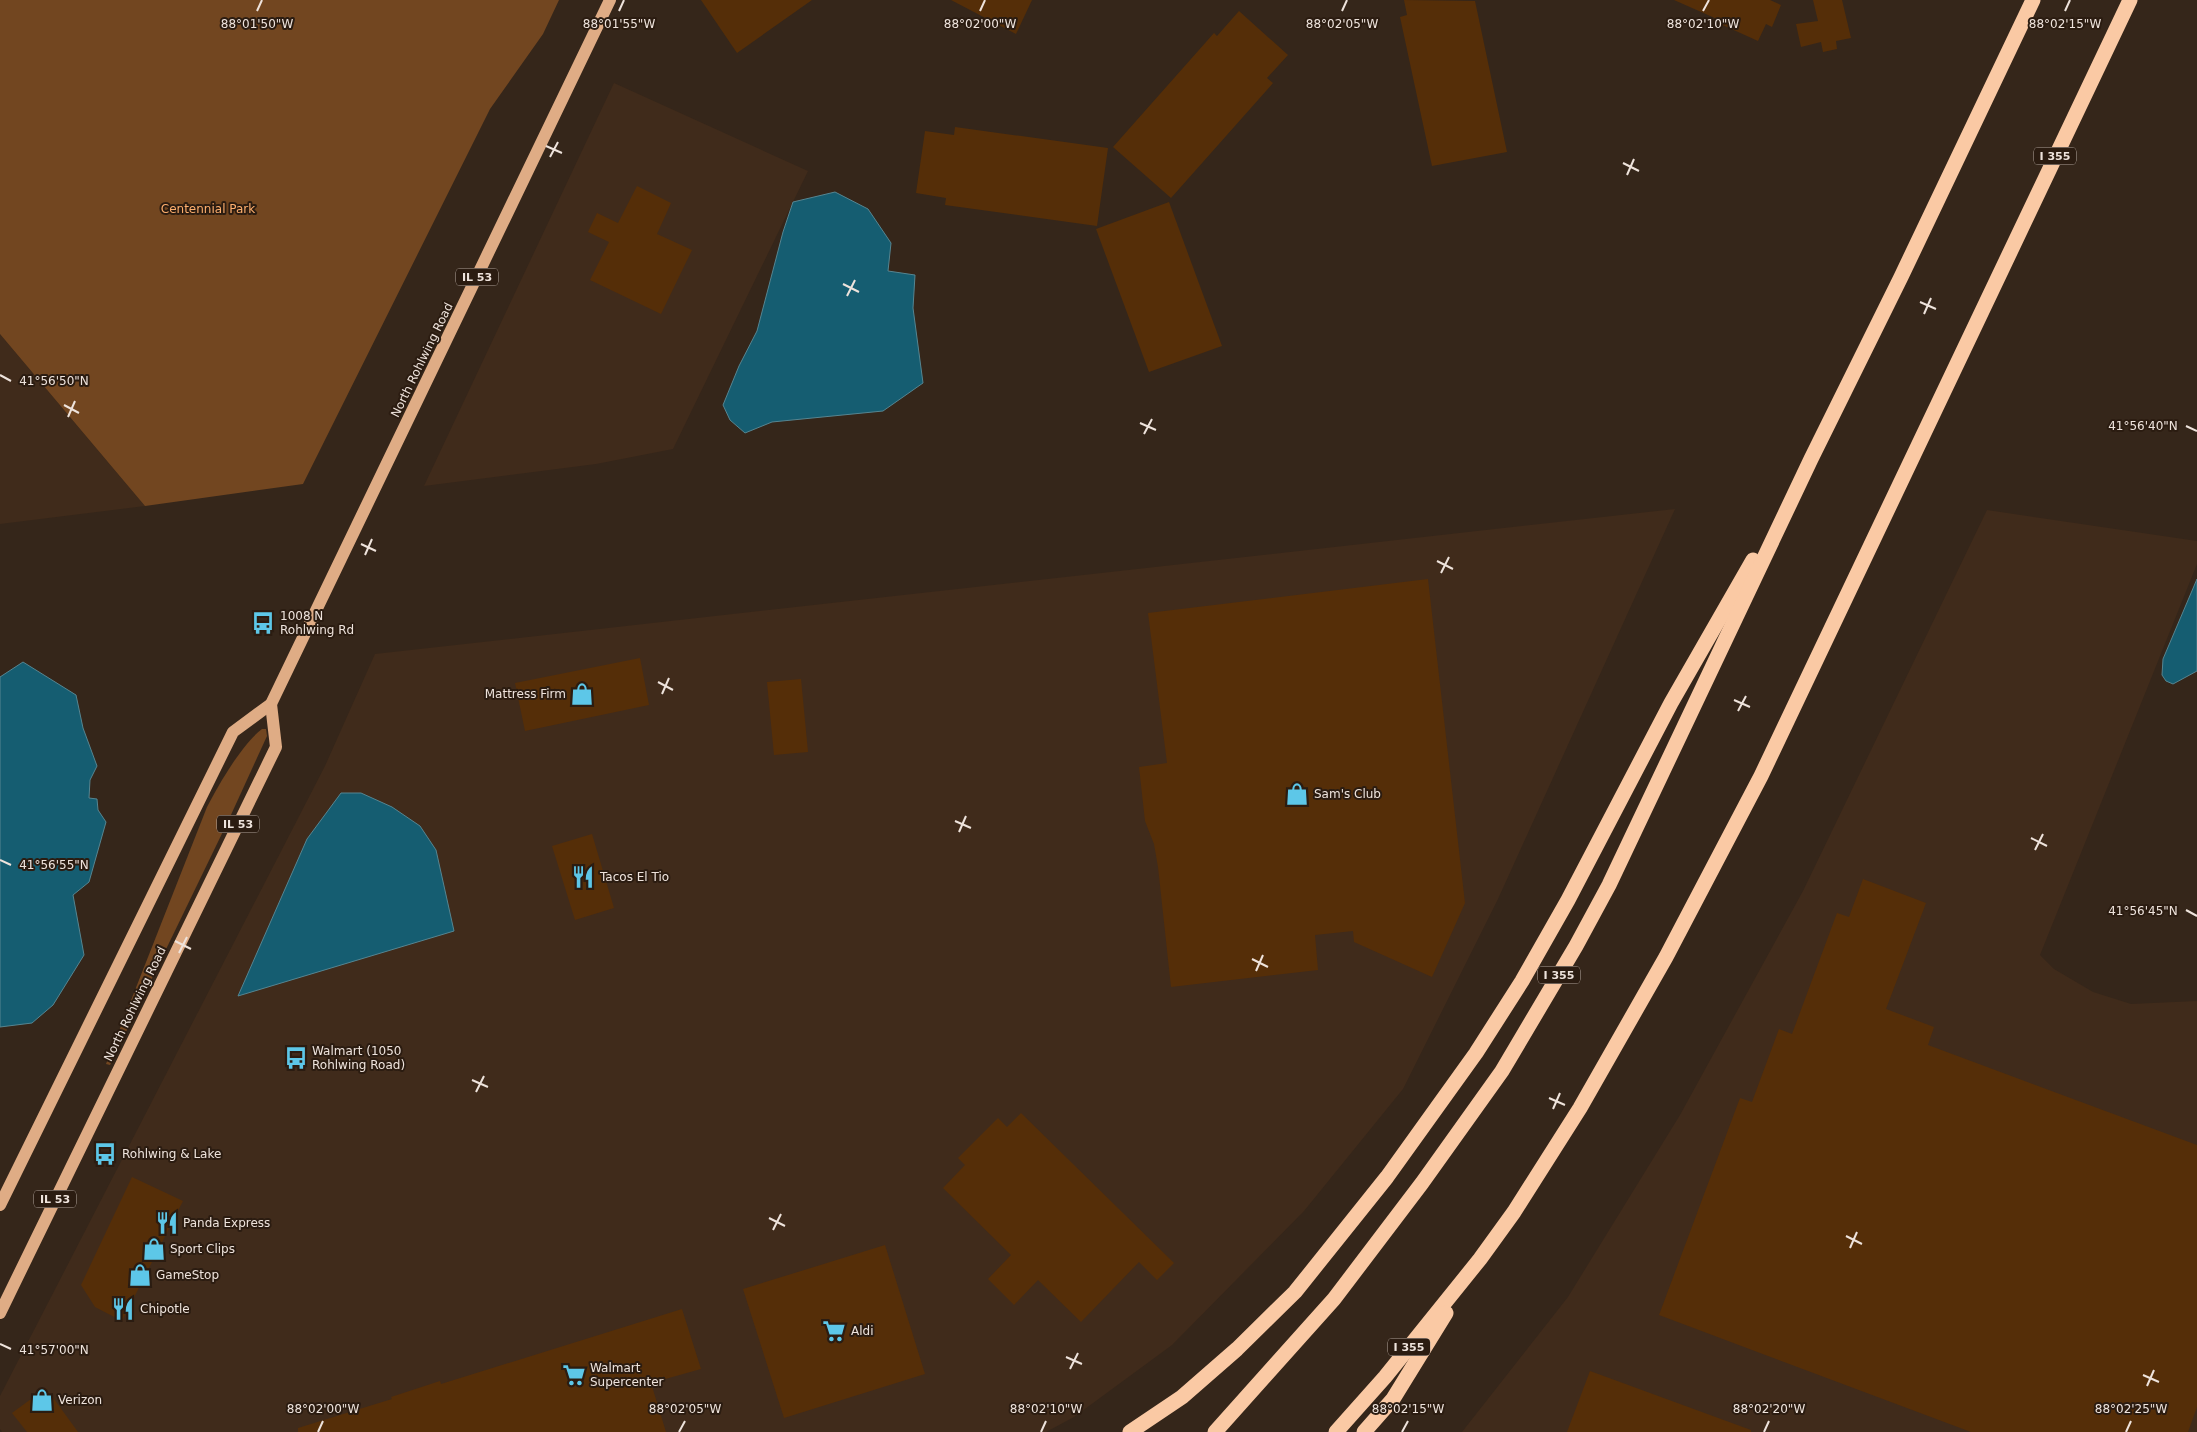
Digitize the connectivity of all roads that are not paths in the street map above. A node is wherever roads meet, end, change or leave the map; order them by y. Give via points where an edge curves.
1 (610, 0) edge
2 (2033, 0) edge
3 (2130, 0) edge
4 (1811, 459) junction
5 (271, 704) junction
6 (0, 1205) edge
7 (1480, 1259) junction
8 (0, 1313) edge
9 (1130, 1432) edge
10 (1215, 1432) edge
11 (1336, 1432) edge
12 (1364, 1432) edge

1 - 5 main road, North Rohlwing Road / IL 53
2 - 4 highway, I 355
3 - 7 highway, I 355 via 1761,776 1666,957 1580,1108
4 - 9 highway via 1671,703 1522,981 1476,1052 1387,1177 1295,1292 1182,1397
4 - 10 highway, I 355 via 1609,885 1502,1071 1334,1299
5 - 6 main road, North Rohlwing Road / IL 53 via 233,732
5 - 8 main road, North Rohlwing Road / IL 53 via 276,747
7 - 11 highway, I 355
7 - 12 highway via 1393,1399

